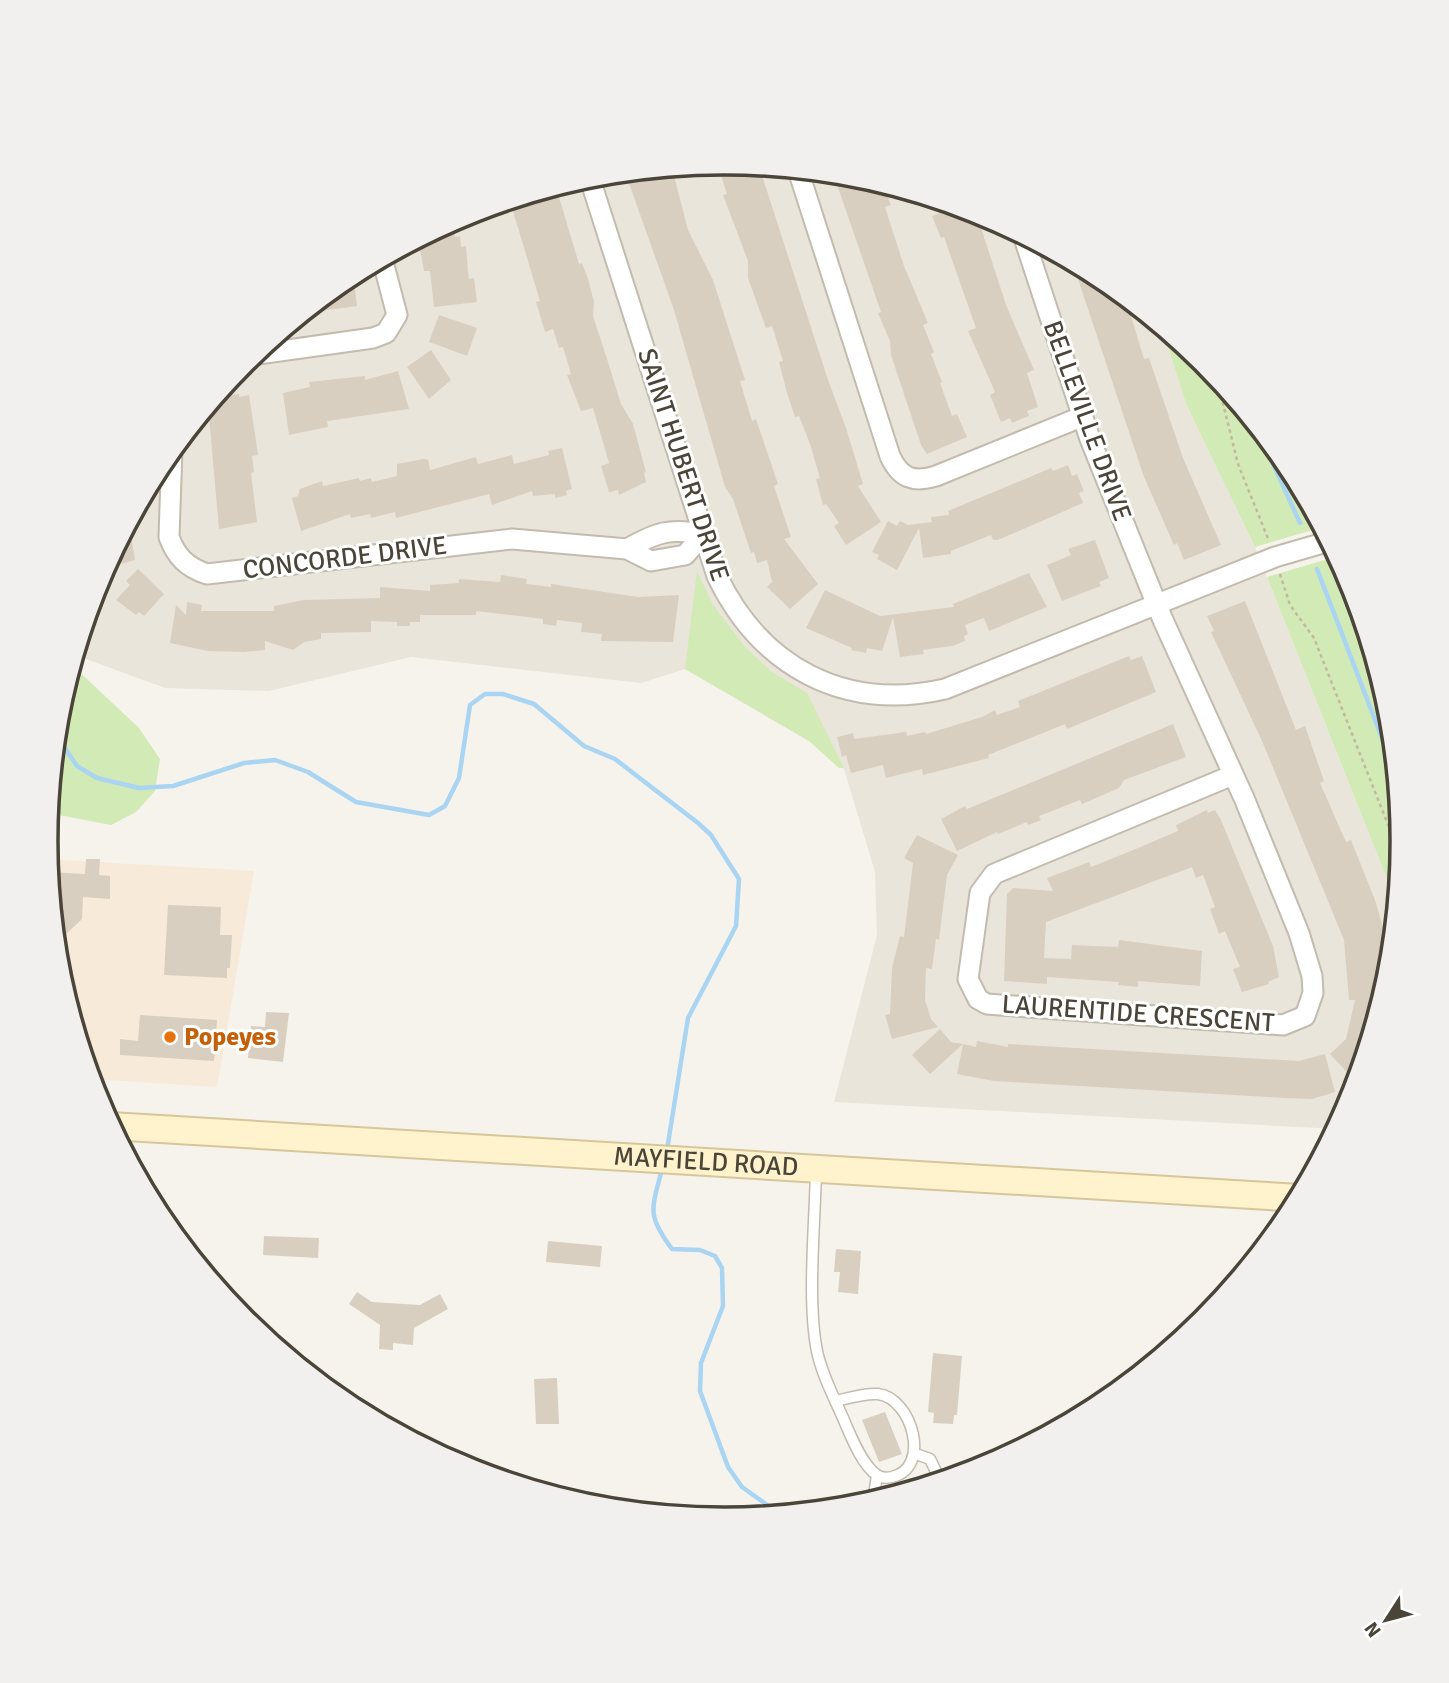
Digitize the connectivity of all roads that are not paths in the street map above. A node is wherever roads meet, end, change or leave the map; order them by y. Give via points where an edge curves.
1 (801, 179) edge
2 (593, 188) edge
3 (1027, 248) edge
4 (385, 268) edge
5 (272, 352) edge
6 (1081, 417) junction
7 (171, 469) edge
8 (704, 534) junction
9 (1320, 544) edge
10 (1157, 604) junction
11 (1233, 775) junction
12 (123, 1127) edge
13 (816, 1169) junction
14 (1288, 1197) edge
15 (836, 1401) junction
16 (916, 1454) junction
17 (937, 1474) edge
18 (877, 1475) junction
19 (875, 1491) edge

1 - 6 street via 890,456 904,477 921,481 936,476
2 - 8 street, SAINT HUBERT DRIVE
3 - 6 street, BELLEVILLE DRIVE
4 - 5 street via 397,315 386,333
6 - 10 street, BELLEVILLE DRIVE
7 - 8 street, CONCORDE DRIVE via 169,537 173,549 186,565 207,574 512,539 627,549 652,534 676,529
8 - 10 street, SAINT HUBERT DRIVE via 727,596 756,636 802,673 864,693 903,696 945,689
9 - 10 street, SAINT HUBERT DRIVE
10 - 11 street, LAURENTIDE CRESCENT
11 - 11 street, LAURENTIDE CRESCENT via 994,874 980,893 968,979 978,999 987,1004 1283,1025 1305,1016 1313,993 1308,959
12 - 13 main road, MAYFIELD ROAD
13 - 14 main road, MAYFIELD ROAD
13 - 15 lane via 817,1351
15 - 16 lane via 868,1394 892,1399 909,1424
15 - 18 lane via 851,1437
16 - 17 lane via 930,1460
16 - 18 lane via 901,1475
18 - 19 lane

